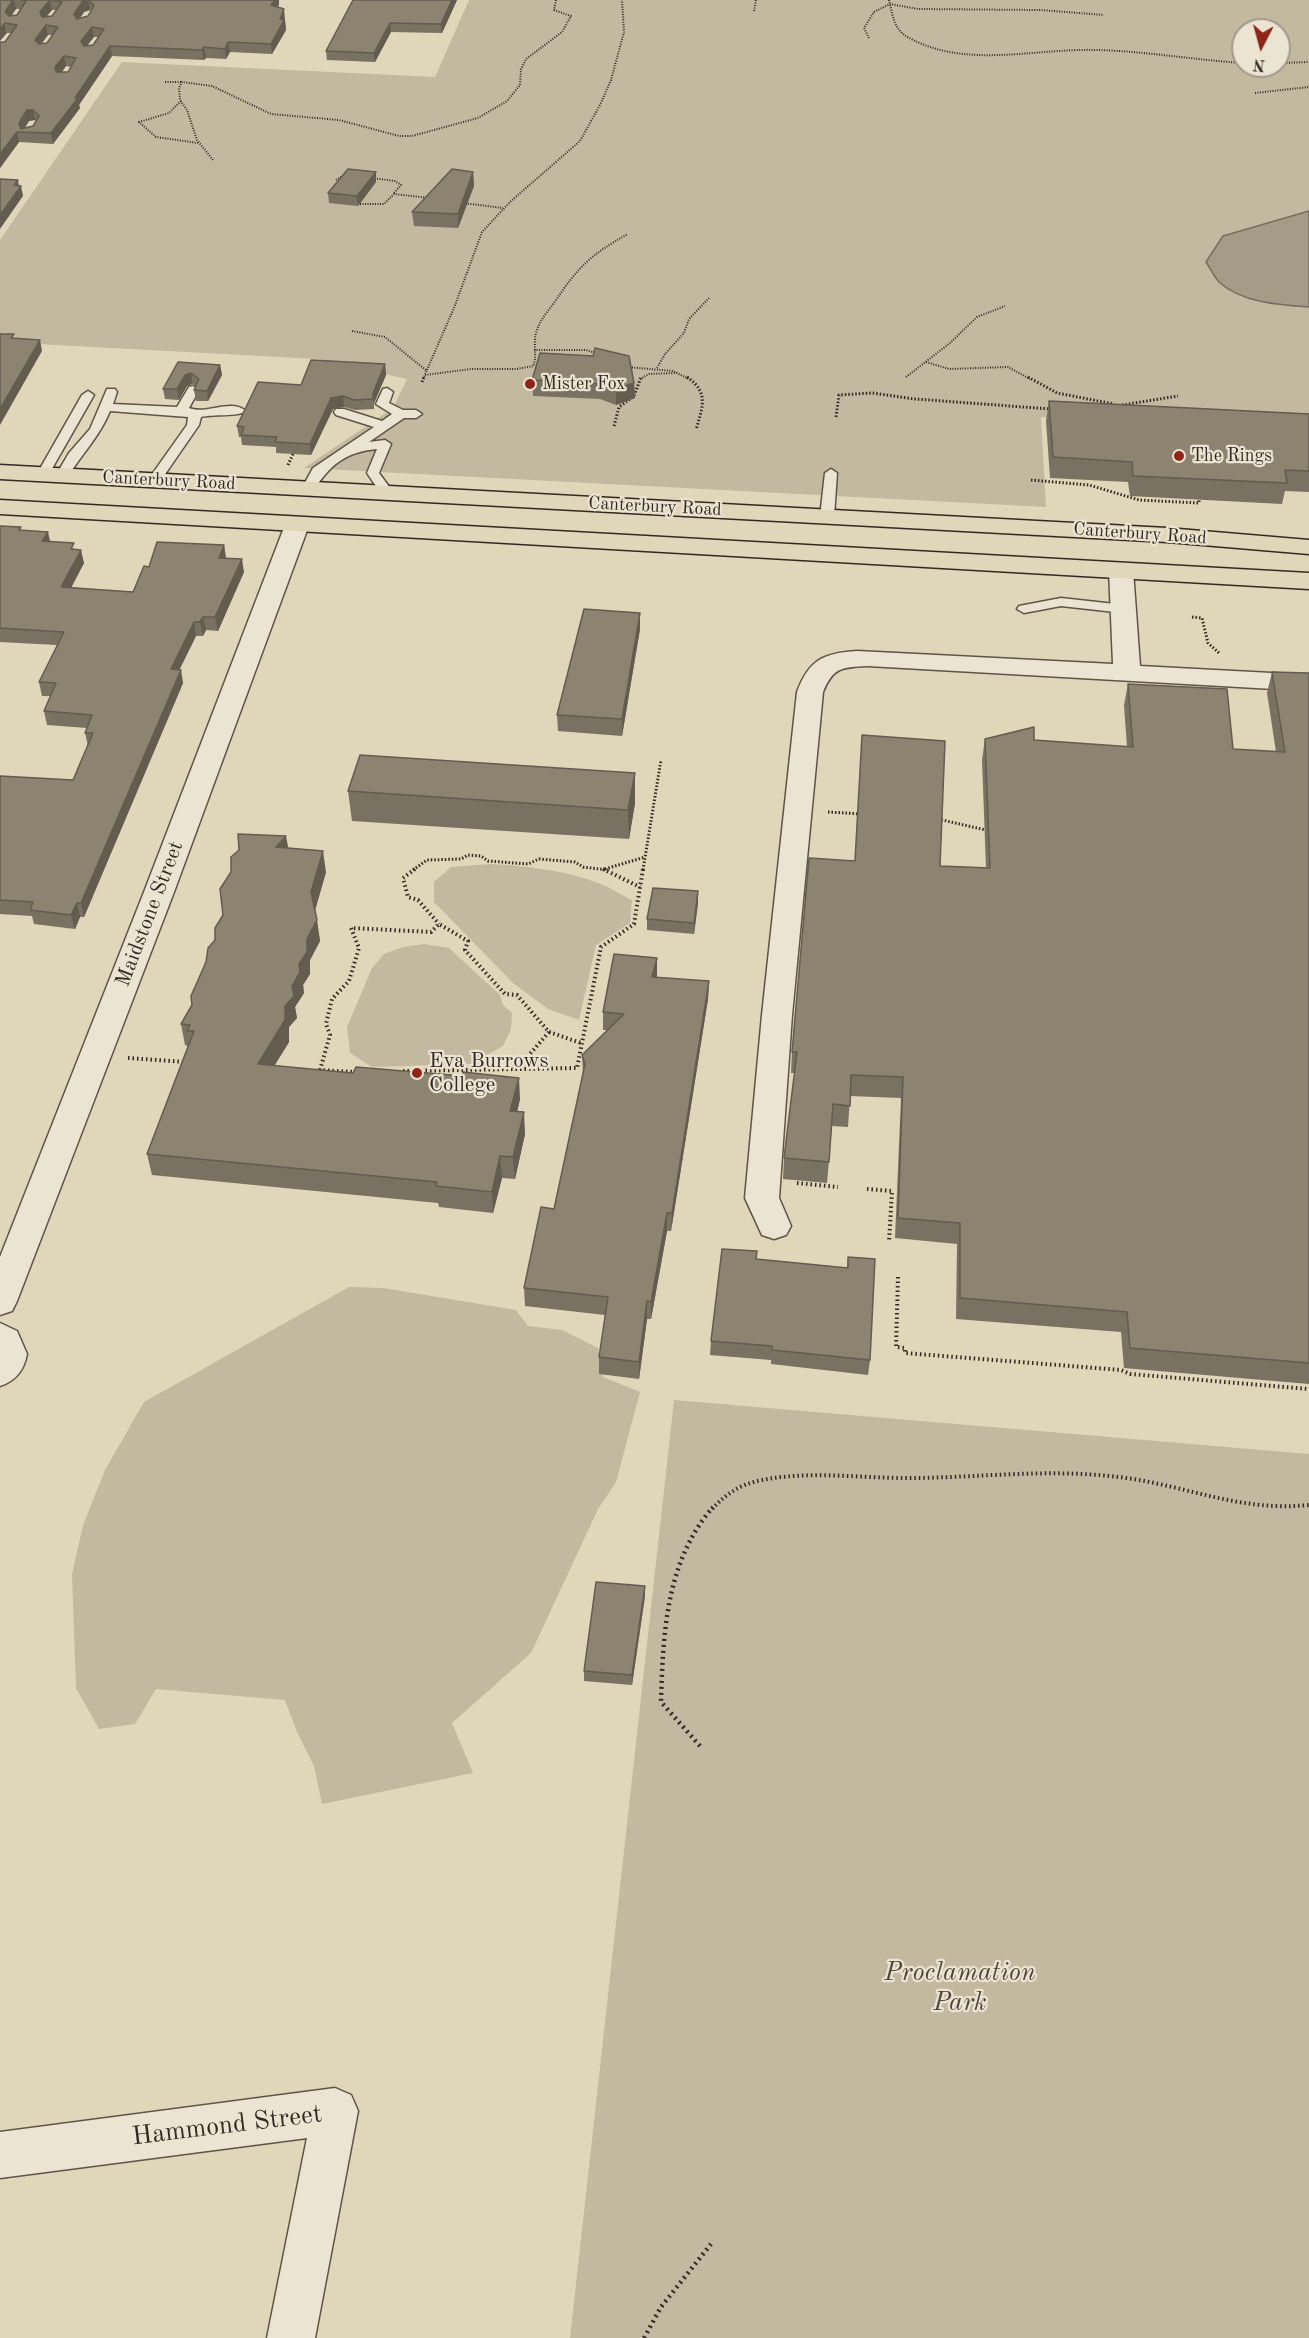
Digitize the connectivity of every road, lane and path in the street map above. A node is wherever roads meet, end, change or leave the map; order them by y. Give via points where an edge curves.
1 (556, 0) edge
2 (622, 0) edge
3 (756, 0) edge
4 (889, 0) edge
5 (890, 4) junction
6 (754, 11) dead end
7 (1104, 15) dead end
8 (869, 38) dead end
9 (1231, 62) edge
10 (1309, 62) edge
11 (1291, 63) edge
12 (165, 82) dead end
13 (182, 82) junction
14 (1309, 87) edge
15 (1255, 93) dead end
16 (181, 100) junction
17 (199, 143) junction
18 (213, 160) dead end
19 (348, 175) edge
20 (372, 178) edge
21 (336, 180) edge
22 (394, 194) junction
23 (438, 200) edge
24 (460, 202) edge
25 (355, 204) edge
26 (504, 208) junction
27 (628, 234) dead end
28 (709, 297) dead end
29 (1005, 306) dead end
30 (352, 331) dead end
31 (534, 350) junction
32 (599, 356) edge
33 (926, 362) junction
34 (618, 365) edge
35 (657, 368) junction
36 (678, 372) junction
37 (426, 373) junction
38 (906, 377) dead end
39 (422, 382) dead end
40 (193, 390) edge
41 (111, 392) dead end
42 (387, 392) dead end
43 (88, 395) dead end
44 (1178, 396) dead end
45 (104, 407) junction
46 (1053, 409) edge
47 (240, 411) dead end
48 (340, 412) edge
49 (190, 413) junction
50 (401, 414) junction
51 (416, 414) dead end
52 (836, 417) dead end
53 (384, 426) junction
54 (614, 426) dead end
55 (696, 430) dead end
56 (353, 447) junction
57 (0, 472) edge
58 (831, 473) dead end
59 (53, 475) junction
60 (154, 480) junction
61 (1031, 480) dead end
62 (308, 488) junction
63 (387, 492) junction
64 (1199, 500) edge
65 (0, 507) edge
66 (827, 517) junction
67 (297, 525) junction
68 (336, 527) junction
69 (1167, 535) junction
70 (1309, 547) edge
71 (1121, 570) junction
72 (1170, 573) junction
73 (1309, 581) edge
74 (1024, 609) dead end
75 (1124, 609) junction
76 (1127, 672) junction
77 (1309, 683) edge
78 (661, 760) dead end
79 (947, 822) dead end
80 (993, 831) edge
81 (645, 857) junction
82 (605, 869) junction
83 (640, 887) junction
84 (439, 924) junction
85 (549, 1032) junction
86 (581, 1043) junction
87 (124, 1058) dead end
88 (193, 1062) edge
89 (517, 1069) junction
90 (309, 1070) edge
91 (320, 1070) junction
92 (398, 1071) edge
93 (363, 1072) edge
94 (867, 1189) dead end
95 (774, 1226) dead end
96 (889, 1242) dead end
97 (898, 1277) dead end
98 (0, 1301) edge
99 (0, 1336) edge
100 (0, 1372) edge
101 (1309, 1389) edge
102 (1309, 1504) edge
103 (700, 1746) dead end
104 (0, 2155) edge
105 (711, 2244) dead end
106 (291, 2338) edge
107 (644, 2338) edge

1 - 13 path via 554,10 571,16 562,32 526,59 520,85 512,97 478,118 412,136 339,120 276,115 212,86
2 - 26 path via 624,32 600,105 579,141
3 - 6 path
4 - 5 path
5 - 7 path via 918,9
5 - 8 path via 867,19 864,27
5 - 9 path via 898,29 906,36 959,52 1099,50
10 - 11 path
12 - 13 path
13 - 16 path
14 - 15 path
16 - 17 path
16 - 17 path via 170,112 139,122 156,137
17 - 18 path
19 - 21 path
20 - 22 path via 401,185
22 - 23 path
22 - 25 path via 384,204
24 - 26 path
26 - 37 path via 483,232
27 - 31 path via 597,251 576,270 537,328
28 - 35 path
29 - 33 path via 977,317
30 - 37 path via 385,337
31 - 32 path via 586,350
31 - 37 path via 535,363 525,368 470,369 444,376
33 - 38 path
33 - 44 path via 949,369 1008,367 1057,393 1110,404
34 - 35 path
35 - 36 path
36 - 54 path via 641,378 634,396 619,407
36 - 55 path via 691,379 703,397
37 - 39 path
40 - 49 lane via 183,408
41 - 45 lane
42 - 50 lane via 382,405
43 - 59 lane
45 - 49 lane
45 - 59 lane via 96,430
46 - 52 path via 858,393 839,395
47 - 49 lane
48 - 53 lane via 360,415
49 - 60 lane via 193,425
50 - 51 lane
50 - 53 lane
53 - 56 lane
56 - 62 lane via 318,471
56 - 63 lane via 385,444 373,473
57 - 59 main road, Canterbury Road
58 - 66 lane
59 - 60 main road, Canterbury Road
60 - 62 main road, Canterbury Road
61 - 64 path via 1077,483 1139,500
62 - 63 main road, Canterbury Road
62 - 68 main road
63 - 66 main road, Canterbury Road
65 - 67 main road, Canterbury Road
66 - 69 main road, Canterbury Road
67 - 68 main road, Canterbury Road
67 - 98 street, Maidstone Street
68 - 71 main road, Canterbury Road
69 - 70 main road, Canterbury Road
69 - 72 main road
71 - 72 main road, Canterbury Road
71 - 75 street
72 - 73 main road, Canterbury Road
74 - 75 lane via 1061,602
75 - 76 street
76 - 77 street
76 - 95 street via 868,658 828,664 816,674 810,692 796,821 762,1198
78 - 81 path
79 - 80 path
81 - 82 path
81 - 83 path
82 - 83 path
82 - 84 path via 539,859 528,864 488,861 481,856 427,860 403,878 408,897 418,900
83 - 86 path via 634,924 601,947
84 - 85 path via 468,941 465,950 505,994 517,995
84 - 91 path via 431,932 351,928 359,948 349,981 332,999 326,1024 330,1035
85 - 86 path
85 - 89 path
86 - 89 path via 577,1068
87 - 88 path
89 - 92 path
90 - 91 path
91 - 93 path
94 - 96 path via 892,1191
97 - 101 path via 896,1347 905,1348 905,1353
99 - 100 street via 10,1351 9,1361
102 - 103 path via 1261,1508 1129,1479 1050,1472 943,1478 781,1478 735,1488 703,1518 680,1557 668,1611 661,1702
104 - 106 street, Hammond Street via 334,2111
105 - 107 path via 661,2307

